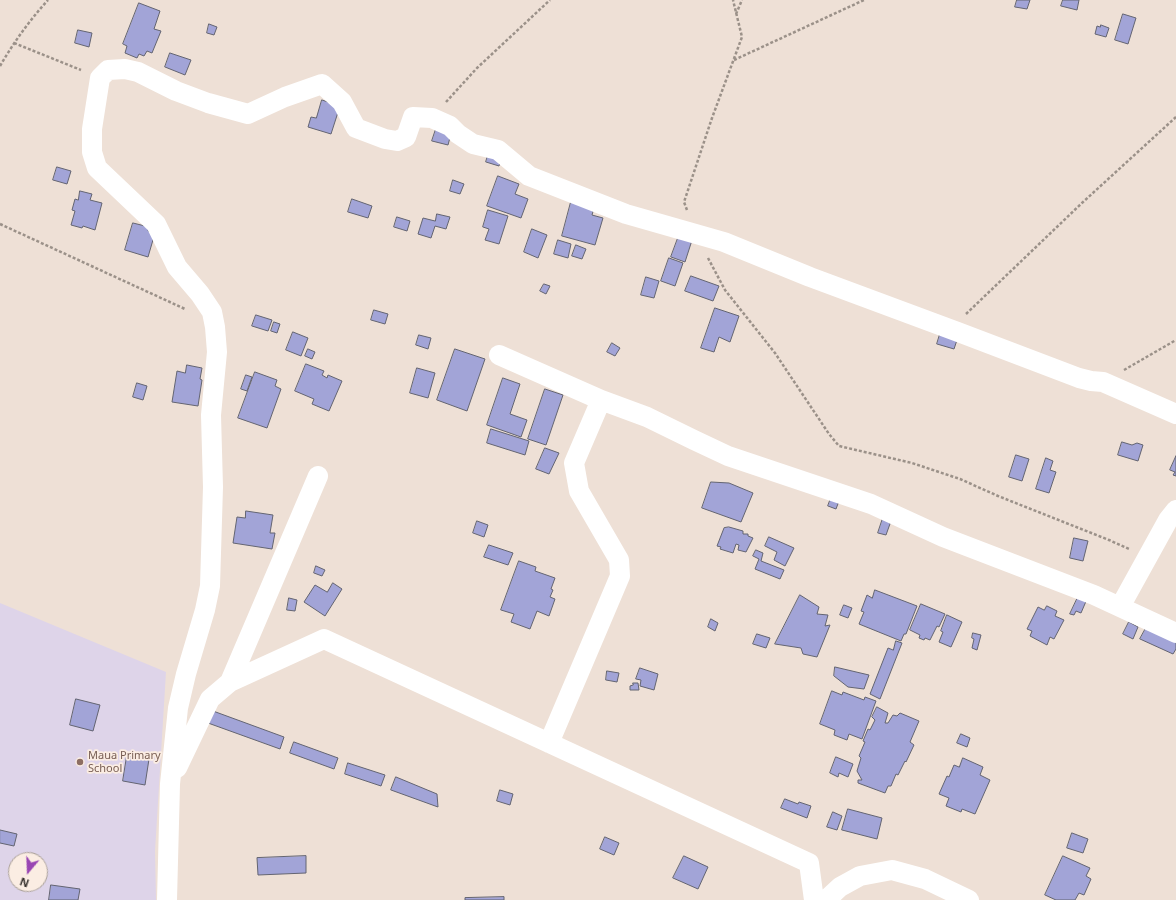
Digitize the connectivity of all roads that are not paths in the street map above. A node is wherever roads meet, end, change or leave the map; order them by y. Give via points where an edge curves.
1 (499, 355) dead end
2 (601, 400) junction
3 (1176, 414) edge
4 (318, 476) dead end
5 (1176, 510) edge
6 (1120, 607) junction
7 (1176, 633) edge
8 (230, 682) junction
9 (549, 743) junction
10 (170, 784) junction
11 (167, 900) edge
12 (814, 900) edge
13 (826, 900) edge
14 (969, 900) edge

1 - 2 street
2 - 6 street via 647,417 728,456 871,504 943,537 1094,594
2 - 9 street via 574,463 579,490 619,560 620,576
3 - 10 street via 1103,382 1079,378 724,242 626,214 529,176 498,150 474,144 450,126 432,118 412,117 406,137 397,141 356,128 342,102 322,84 248,114 176,91 138,72 125,69 108,70 100,78 92,130 92,152 97,168 156,224 177,267 212,312 215,327 216,352 211,415 213,487 210,586 178,708
4 - 8 street
5 - 6 street
6 - 7 street
8 - 9 street via 324,639
8 - 10 street via 210,699
9 - 12 street via 809,863
10 - 11 street
13 - 14 street via 860,876 892,870 925,879

